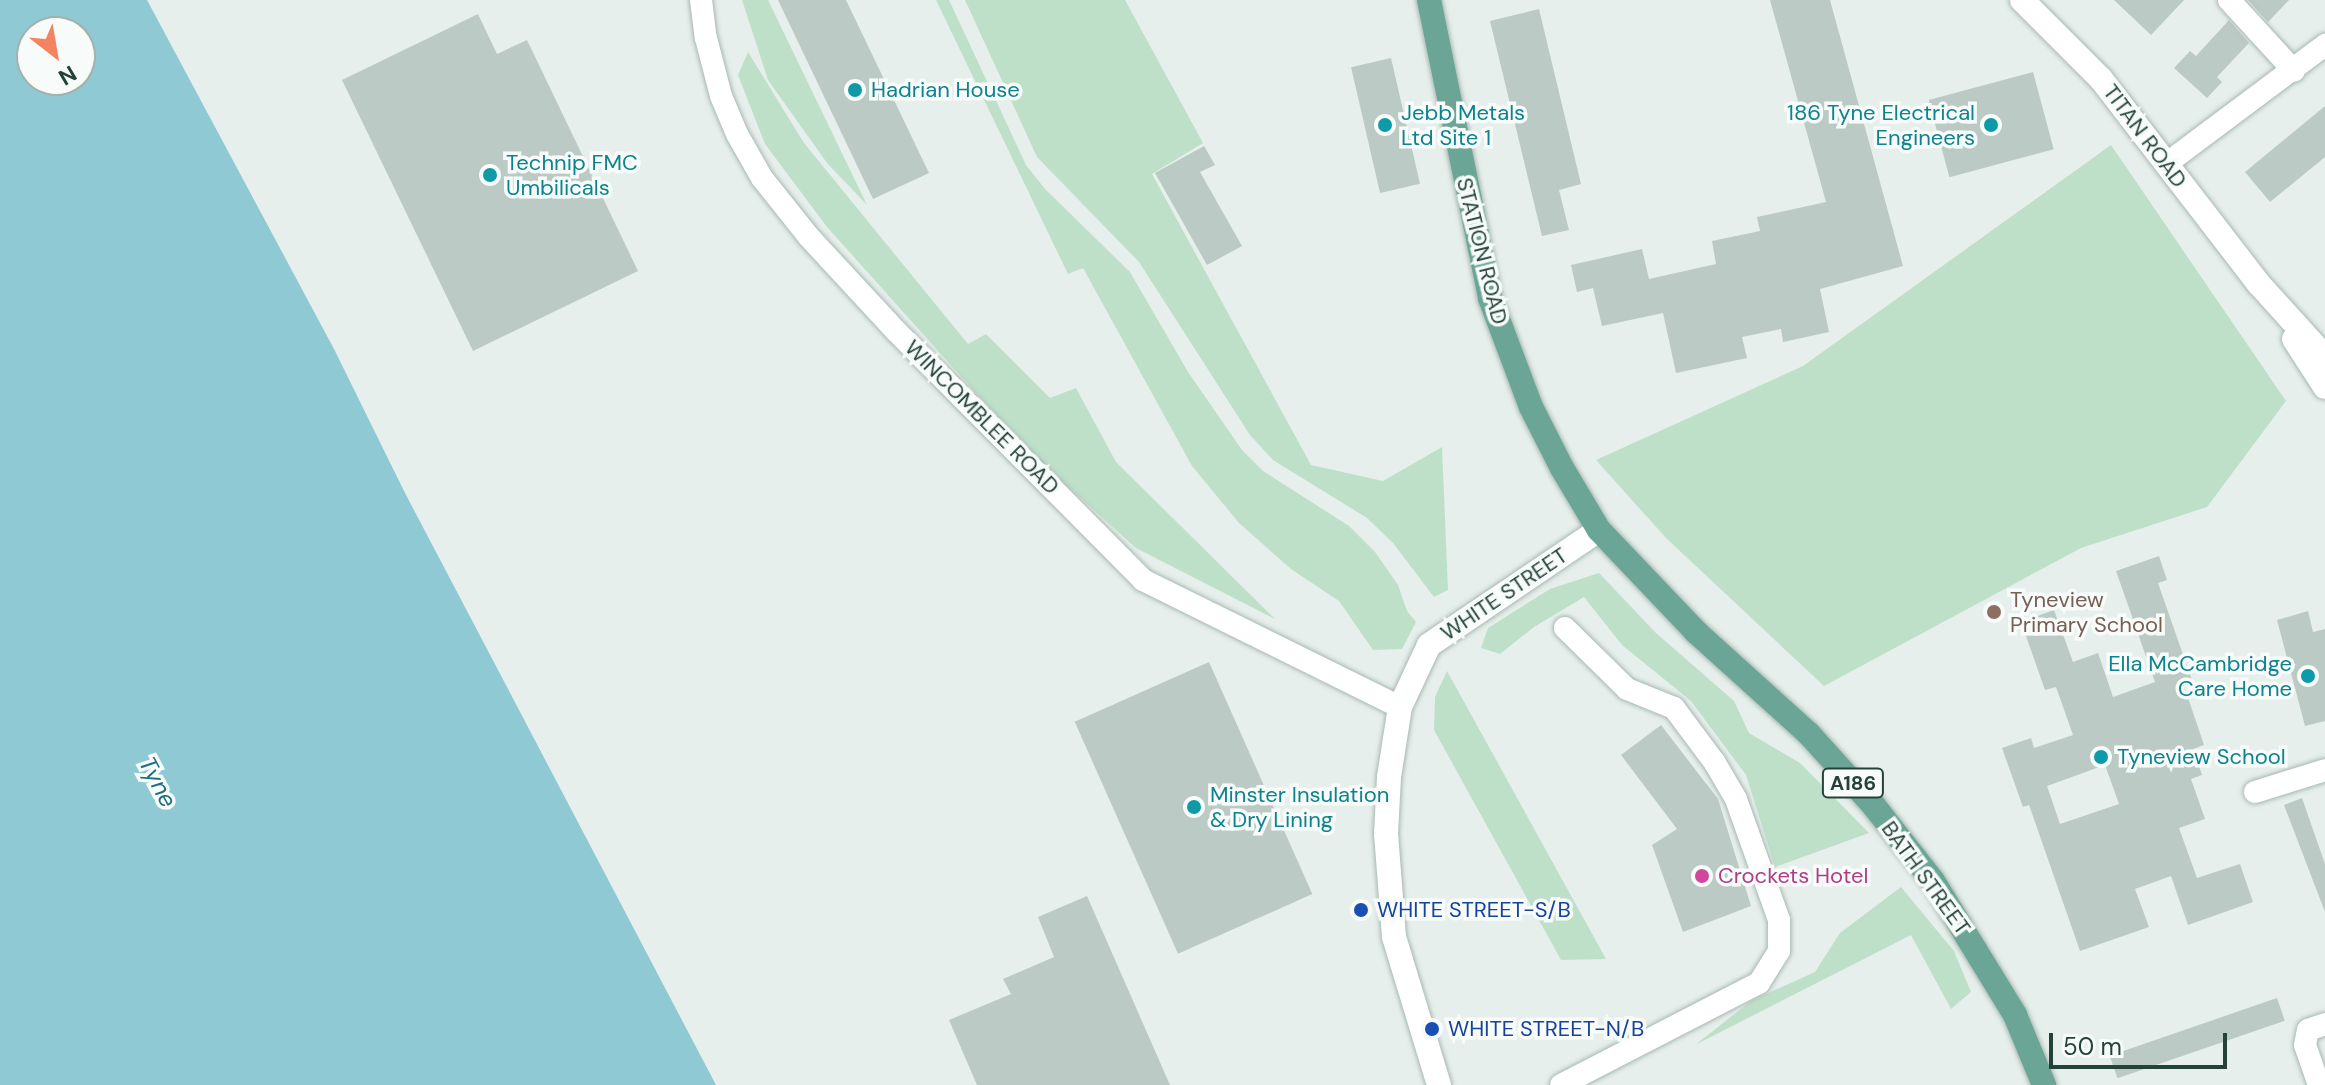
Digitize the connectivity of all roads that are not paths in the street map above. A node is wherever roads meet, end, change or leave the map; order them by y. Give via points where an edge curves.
1 (701, 0) edge
2 (1429, 0) edge
3 (2022, 0) edge
4 (2229, 0) edge
5 (2325, 45) edge
6 (2294, 71) junction
7 (2166, 164) junction
8 (2258, 283) junction
9 (2325, 357) edge
10 (2325, 387) edge
11 (1599, 530) junction
12 (1565, 628) dead end
13 (1400, 707) junction
14 (2325, 770) edge
15 (2255, 792) dead end
16 (2325, 1024) edge
17 (1439, 1085) edge
18 (1561, 1085) edge
19 (2044, 1085) edge
20 (2319, 1085) edge

1 - 13 street, WINCOMBLEE ROAD via 721,96 762,178 908,343 1143,580
2 - 11 main road, STATION ROAD / A186 via 1490,298 1531,407
3 - 7 street, TITAN ROAD via 2101,79
4 - 6 street
5 - 6 street
6 - 7 street
7 - 8 street, TITAN ROAD
8 - 9 street, TITAN ROAD
8 - 10 street, TITAN ROAD
11 - 13 street, WHITE STREET via 1429,645
11 - 19 main road, BATH STREET / A186 via 1696,632 1809,734 1874,806 1933,881 1990,970
12 - 18 street via 1627,689 1674,708 1715,763 1736,799 1779,920 1779,951 1759,983
13 - 17 street, WHITE STREET via 1386,834 1394,937
14 - 15 street
16 - 20 street via 2308,1030 2305,1045

